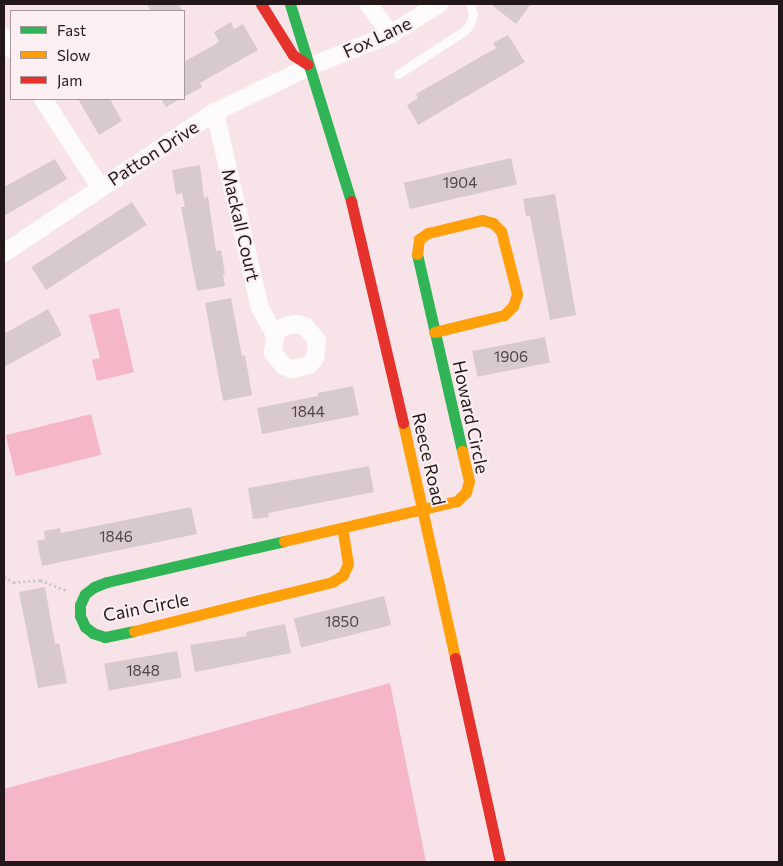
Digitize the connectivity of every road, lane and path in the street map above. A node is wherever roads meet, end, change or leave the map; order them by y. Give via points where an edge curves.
1 (262, 4) edge
2 (290, 4) edge
3 (368, 4) edge
4 (439, 4) edge
5 (470, 4) edge
6 (390, 34) junction
7 (311, 66) junction
8 (398, 74) dead end
9 (44, 100) edge
10 (215, 112) junction
11 (100, 187) junction
12 (4, 253) edge
13 (434, 332) junction
14 (275, 335) dead end
15 (423, 509) junction
16 (342, 528) junction
17 (4, 576) edge
18 (69, 591) dead end
19 (500, 862) edge

1 - 7 street via 293,55
2 - 7 street, Reece Road
3 - 6 street
4 - 6 street, Fox Lane
5 - 8 lane via 473,14 464,31
6 - 7 street, Fox Lane
7 - 10 street, Patton Drive
7 - 15 street, Reece Road via 346,179
9 - 11 street
10 - 11 street, Patton Drive
10 - 14 street, Mackall Court via 260,308
11 - 12 street, Patton Drive
13 - 13 street, Howard Circle via 416,249 419,239 428,233 482,220 493,223 501,231 517,294 512,306 504,315
13 - 15 street, Howard Circle via 469,482 466,492 457,501
15 - 16 street, Cain Circle
15 - 19 street, Reece Road
16 - 16 street, Cain Circle via 107,582 85,594 80,616 85,627 104,637 332,582 343,575 348,564
17 - 18 path via 18,583 47,581

